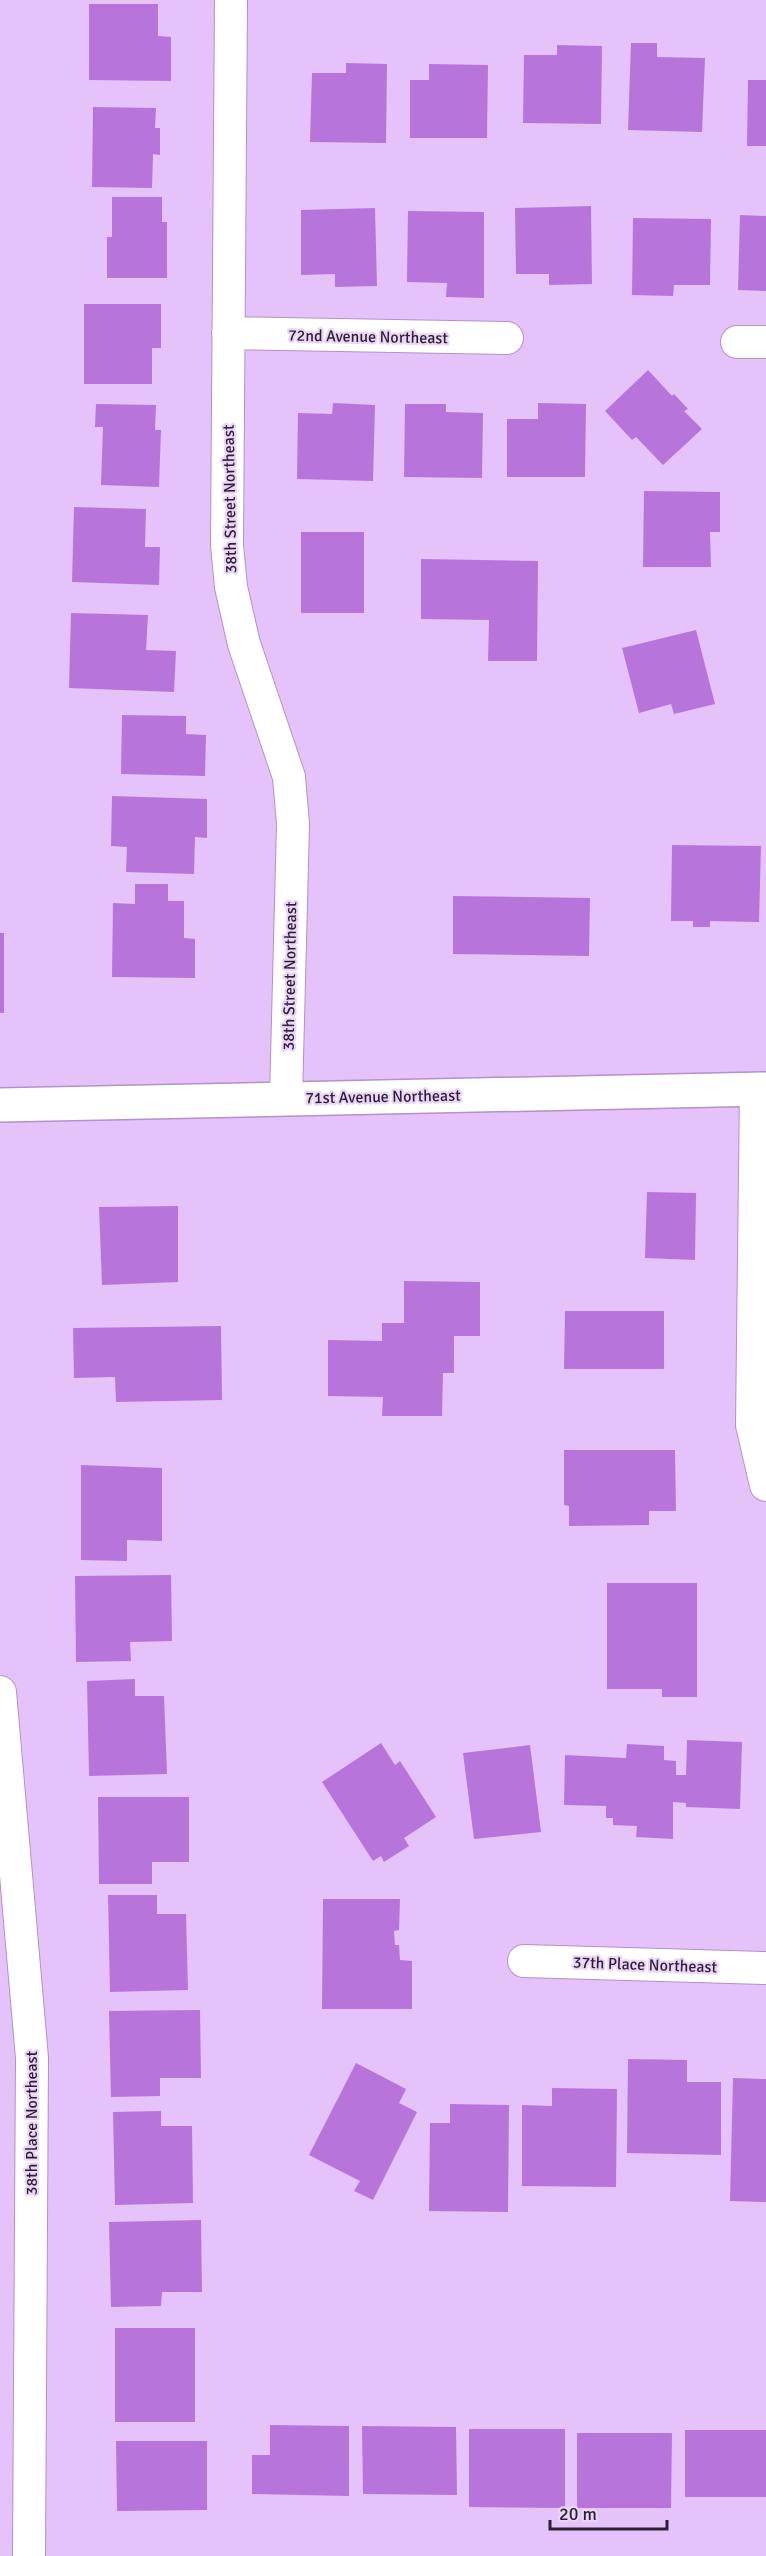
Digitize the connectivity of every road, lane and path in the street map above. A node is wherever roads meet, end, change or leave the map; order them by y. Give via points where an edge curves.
1 (231, 0) edge
2 (228, 333) junction
3 (507, 338) dead end
4 (761, 1089) edge
5 (286, 1098) junction
6 (0, 1105) edge
7 (766, 1485) edge
8 (0, 1692) edge
9 (524, 1961) dead end
10 (766, 1968) edge
11 (29, 2556) edge

1 - 2 street, 38th Street Northeast
2 - 3 street, 72nd Avenue Northeast
2 - 5 street, 38th Street Northeast via 227,545 231,587 244,644 289,777 292,824
4 - 5 street, 71st Avenue Northeast
4 - 7 street via 752,1425
5 - 6 street, 71st Avenue Northeast
8 - 11 street, 38th Place Northeast via 32,2058
9 - 10 street, 37th Place Northeast

